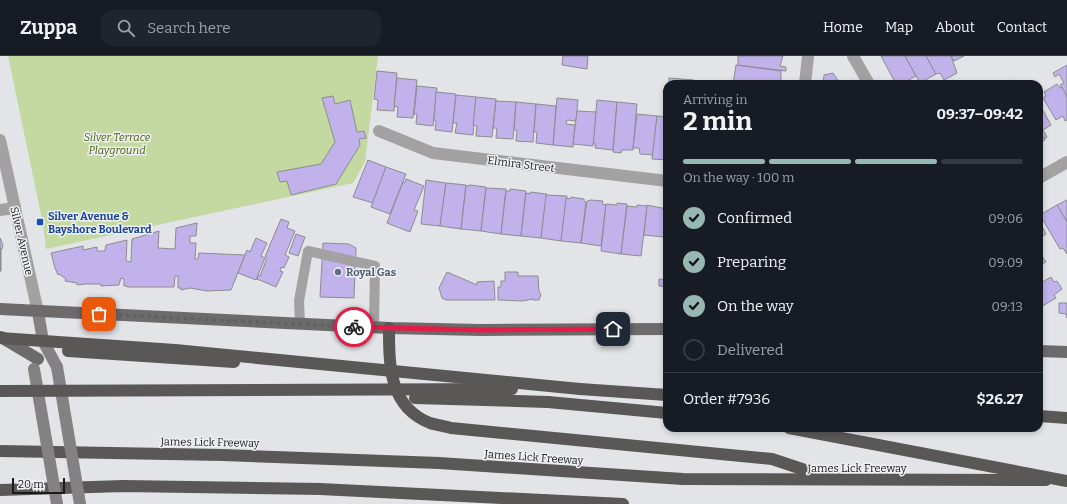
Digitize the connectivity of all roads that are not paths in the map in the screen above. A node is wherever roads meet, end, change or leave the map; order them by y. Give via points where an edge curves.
1 (808, 56) edge
2 (853, 56) edge
3 (805, 80) edge
4 (867, 80) edge
5 (379, 131) dead end
6 (0, 140) edge
7 (1067, 162) edge
8 (1043, 176) edge
9 (663, 182) edge
10 (15, 208) junction
11 (0, 210) edge
12 (0, 309) edge
13 (38, 312) junction
14 (300, 324) junction
15 (374, 328) junction
16 (389, 328) junction
17 (663, 330) edge
18 (0, 337) edge
19 (43, 341) junction
20 (0, 346) edge
21 (1043, 351) edge
22 (1067, 352) edge
23 (36, 364) junction
24 (0, 389) edge
25 (580, 389) junction
26 (663, 395) edge
27 (548, 402) junction
28 (663, 413) edge
29 (1043, 416) edge
30 (1067, 418) edge
31 (810, 432) edge
32 (0, 451) edge
33 (837, 481) junction
34 (1067, 481) edge
35 (0, 490) edge
36 (57, 504) edge
37 (80, 504) edge
38 (623, 504) edge

1 - 3 street
2 - 4 street
5 - 9 street, Elmira Street via 433,153
6 - 10 street, Silver Avenue
7 - 8 street
10 - 11 street
10 - 13 street, Silver Avenue
12 - 13 main road
13 - 14 main road
13 - 19 main road, Silver Avenue
14 - 15 main road
14 - 15 lane via 298,301 308,251 375,266
15 - 16 main road
16 - 17 main road
16 - 33 highway via 389,362 394,384 403,402 414,414 430,423 451,428 772,459
18 - 23 main road
18 - 25 highway, bridge via 175,350
19 - 23 main road, Silver Avenue
19 - 37 main road, Silver Avenue, bridge via 57,366
20 - 27 highway, bridge via 377,374
21 - 22 main road
23 - 36 main road, Silver Avenue, bridge
24 - 25 highway, bridge
24 - 27 highway, bridge via 47,386 168,387
25 - 26 highway
27 - 28 highway
29 - 30 highway
31 - 34 highway, bridge
32 - 33 highway, James Lick Freeway via 223,455 439,463 667,478
33 - 34 highway, James Lick Freeway
35 - 38 highway via 123,486 312,489

